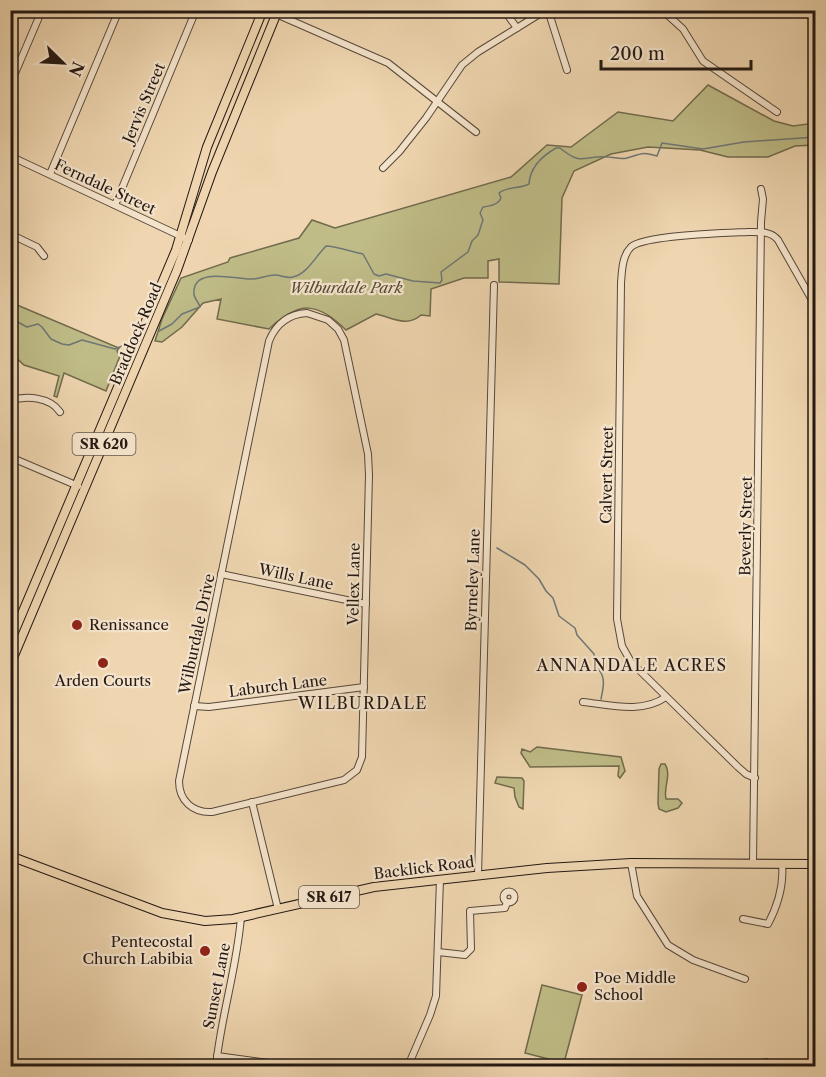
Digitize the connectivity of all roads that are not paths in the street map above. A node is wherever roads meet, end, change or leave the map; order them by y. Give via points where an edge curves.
1 (42, 10) edge
2 (119, 10) edge
3 (196, 10) edge
4 (262, 10) edge
5 (267, 10) edge
6 (504, 10) edge
7 (547, 10) edge
8 (662, 10) edge
9 (277, 12) edge
10 (517, 28) junction
11 (567, 70) dead end
12 (10, 85) edge
13 (438, 100) junction
14 (777, 112) dead end
15 (476, 132) dead end
16 (10, 156) edge
17 (383, 168) dead end
18 (50, 174) junction
19 (761, 189) dead end
20 (114, 205) junction
21 (761, 232) junction
22 (10, 234) edge
23 (181, 236) junction
24 (189, 240) junction
25 (44, 256) dead end
26 (494, 285) dead end
27 (816, 307) edge
28 (304, 313) joint
29 (10, 401) edge
30 (60, 412) dead end
31 (10, 457) edge
32 (76, 486) junction
33 (86, 486) junction
34 (221, 574) junction
35 (366, 604) junction
36 (13, 644) edge
37 (10, 665) edge
38 (364, 687) junction
39 (666, 697) junction
40 (583, 702) dead end
41 (194, 706) junction
42 (755, 778) junction
43 (252, 802) junction
44 (11, 856) edge
45 (631, 863) junction
46 (753, 863) junction
47 (782, 864) junction
48 (816, 864) edge
49 (478, 875) junction
50 (440, 879) junction
51 (507, 903) dead end
52 (278, 909) junction
53 (241, 917) junction
54 (743, 919) dead end
55 (438, 952) junction
56 (745, 979) dead end
57 (217, 1056) junction
58 (216, 1066) edge
59 (291, 1066) edge
60 (408, 1066) edge

1 - 12 street
2 - 18 street
3 - 20 street, Jervis Street
4 - 23 main road, Braddock Road / SR 620 via 207,147
5 - 9 street
6 - 10 street
7 - 10 street
7 - 11 street
8 - 14 street via 683,29 702,61
9 - 13 street via 376,56
9 - 24 main road, Braddock Road / SR 620 via 212,172
10 - 13 street via 470,58
13 - 15 street
13 - 17 street via 399,153
16 - 18 street, Ferndale Street
18 - 20 street, Ferndale Street
19 - 21 street, Beverly Street
20 - 23 street, Ferndale Street
21 - 27 street via 778,240
21 - 39 street, Calvert Street via 647,240 632,247 624,262 617,628 631,662
21 - 42 street, Beverly Street
22 - 25 street via 37,247
23 - 24 street, Ferndale Street
23 - 32 main road, Braddock Road / SR 620
24 - 33 main road, Braddock Road / SR 620
26 - 49 street, Byrneley Lane
28 - 34 street, Wilburdale Drive via 283,321 269,341
28 - 35 street, Vellex Lane via 328,320 342,335 357,399 369,475
29 - 30 street via 33,398
31 - 32 street
32 - 33 street
32 - 36 main road, Braddock Road / SR 620
33 - 36 main road, Braddock Road / SR 620
34 - 35 street, Wills Lane
34 - 41 street, Wilburdale Drive
35 - 38 street, Vellex Lane
36 - 37 main road, Braddock Road / SR 620
38 - 41 street, Laburch Lane
38 - 43 street, Vellex Lane via 362,757 353,774 338,782
39 - 40 street via 636,708
39 - 42 street, Calvert Street via 738,767
41 - 43 street, Wilburdale Drive via 179,781 183,797 190,806 207,812
42 - 46 street, Beverly Street
43 - 52 street
44 - 53 main road, Backlick Road / SR 617 via 172,916 205,921
45 - 46 main road, Backlick Road / SR 617
45 - 49 main road, Backlick Road / SR 617
45 - 56 street via 637,896 668,945 693,960
46 - 47 main road, Backlick Road / SR 617
47 - 48 main road, Backlick Road / SR 617
47 - 54 street via 783,878 768,924
49 - 50 main road, Backlick Road / SR 617
50 - 52 main road, Backlick Road / SR 617 via 374,887
50 - 55 street
51 - 55 street via 505,908 470,911 471,949 465,955
52 - 53 main road, Backlick Road / SR 617
53 - 57 street, Sunset Lane
55 - 60 street via 434,1005
57 - 58 street, Sunset Lane
57 - 59 street

